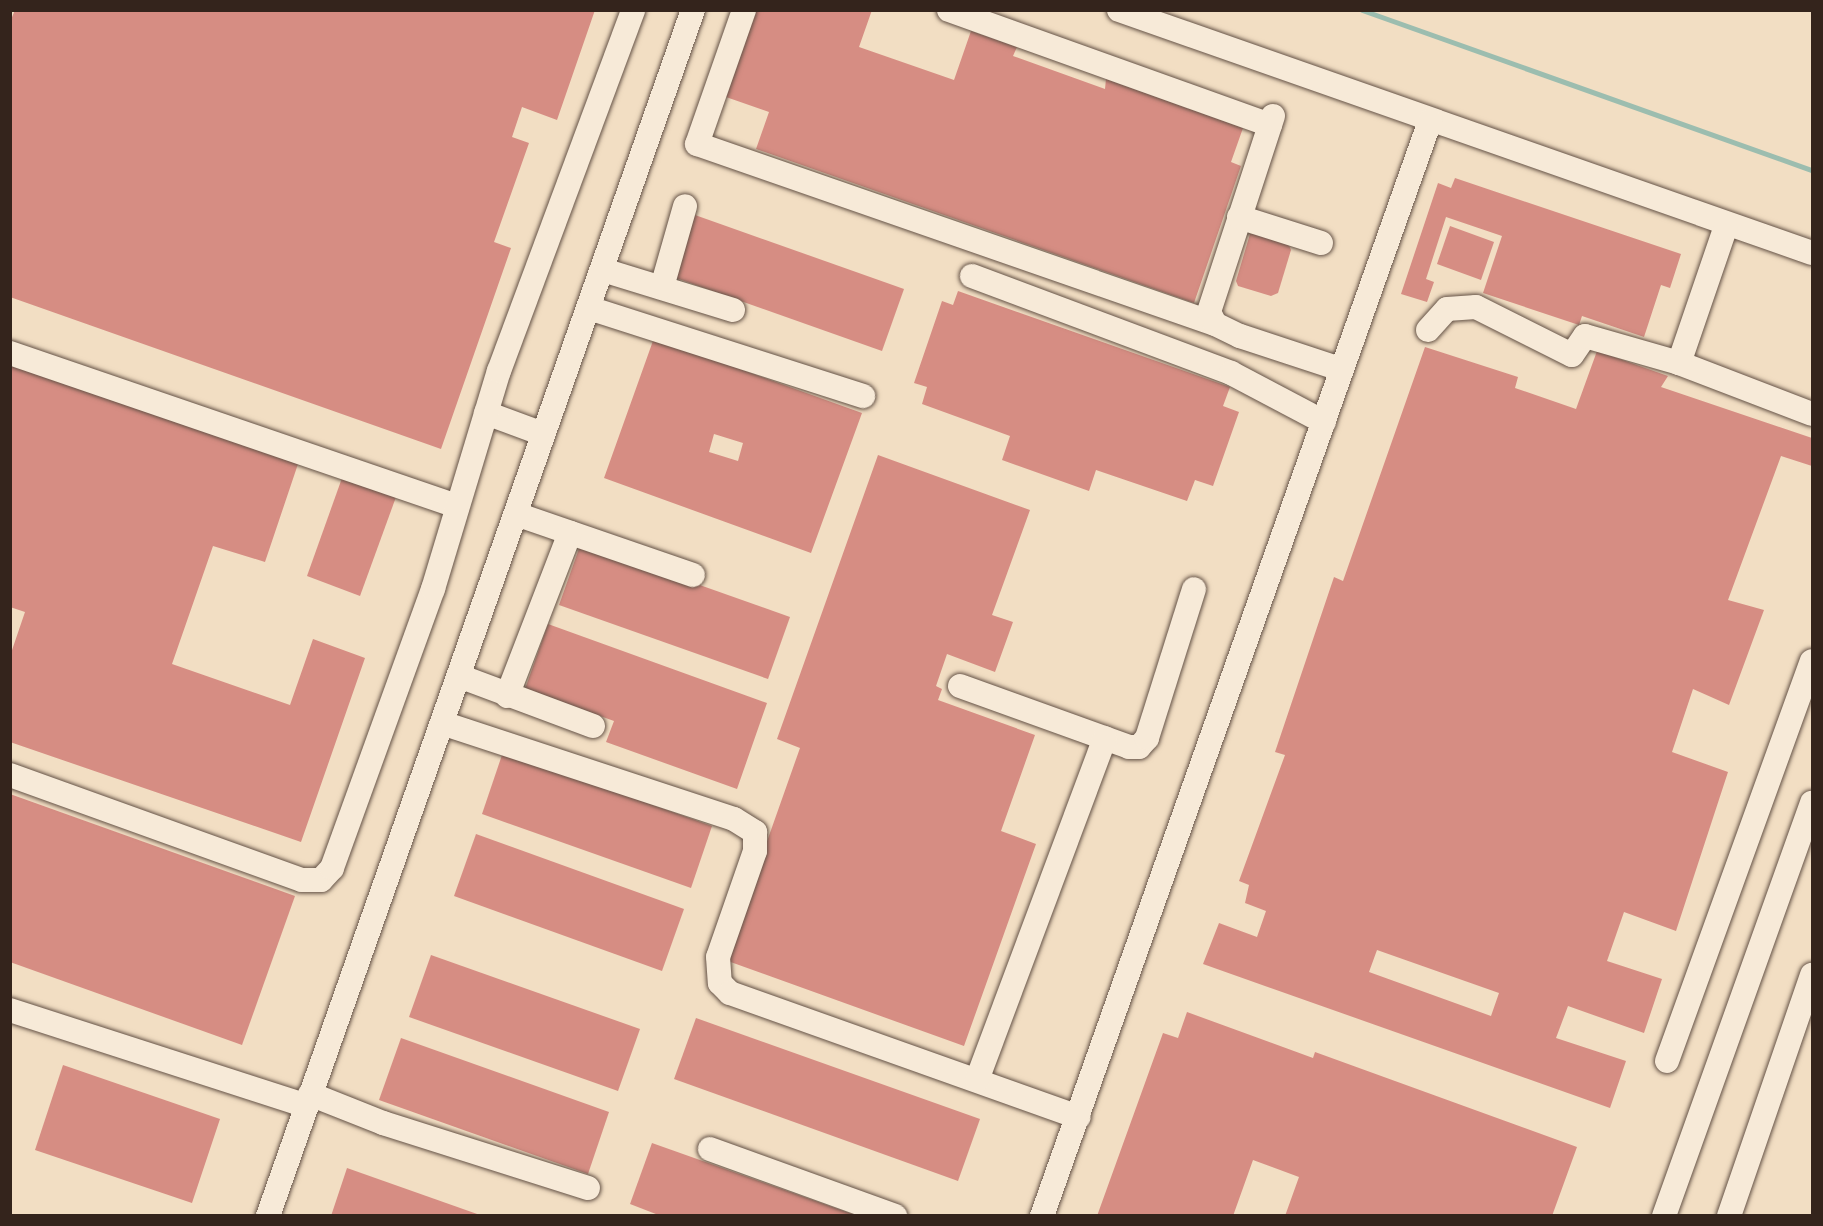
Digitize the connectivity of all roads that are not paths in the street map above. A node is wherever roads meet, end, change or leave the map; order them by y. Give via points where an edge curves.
1 (633, 10) edge
2 (693, 10) edge
3 (744, 10) edge
4 (949, 10) edge
5 (1119, 10) edge
6 (1430, 121) junction
7 (685, 206) dead end
8 (1239, 217) junction
9 (1726, 226) junction
10 (1321, 243) dead end
11 (1812, 254) edge
12 (603, 270) junction
13 (972, 276) dead end
14 (662, 287) junction
15 (589, 308) junction
16 (733, 310) dead end
17 (1215, 324) junction
18 (1428, 330) dead end
19 (10, 353) edge
20 (1679, 363) junction
21 (1340, 369) junction
22 (863, 396) dead end
23 (486, 413) junction
24 (1812, 414) edge
25 (1324, 422) junction
26 (543, 434) junction
27 (456, 506) junction
28 (516, 514) junction
29 (570, 533) junction
30 (693, 575) dead end
31 (1194, 589) dead end
32 (1812, 661) edge
33 (459, 676) junction
34 (960, 686) dead end
35 (507, 696) junction
36 (442, 723) junction
37 (593, 726) dead end
38 (1105, 738) junction
39 (10, 776) edge
40 (1812, 803) edge
41 (1812, 975) edge
42 (10, 1010) edge
43 (1667, 1061) dead end
44 (977, 1080) junction
45 (308, 1099) junction
46 (1079, 1117) junction
47 (710, 1149) dead end
48 (588, 1188) dead end
49 (268, 1215) edge
50 (895, 1215) edge
51 (1042, 1215) edge
52 (1664, 1215) edge
53 (1729, 1215) edge

1 - 23 street
2 - 12 street
3 - 17 street via 697,144
4 - 8 street via 1272,121
5 - 6 street
6 - 9 street
6 - 21 street
7 - 14 street
8 - 10 street
8 - 17 street via 1209,312
9 - 11 street
9 - 20 street
12 - 14 street
12 - 15 street
13 - 25 street via 1231,373
14 - 16 street
15 - 22 street
15 - 26 street
17 - 21 street
18 - 20 street via 1446,309 1476,307 1572,355 1585,336
19 - 27 street
20 - 24 street
21 - 25 street
23 - 26 street
23 - 27 street
25 - 46 street
26 - 28 street
27 - 39 street via 429,600 332,868 321,880 302,880 217,852
28 - 29 street
28 - 33 street
29 - 30 street
29 - 35 street
31 - 38 street via 1147,738 1139,747 1129,747
32 - 43 street
33 - 35 street
33 - 36 street
34 - 38 street
35 - 37 street
36 - 44 street via 748,826 757,840 718,957 720,983 730,993
36 - 45 street
38 - 44 street
40 - 52 street
41 - 53 street
42 - 45 street
44 - 46 street
45 - 48 street
45 - 49 street
46 - 51 street
47 - 50 street

